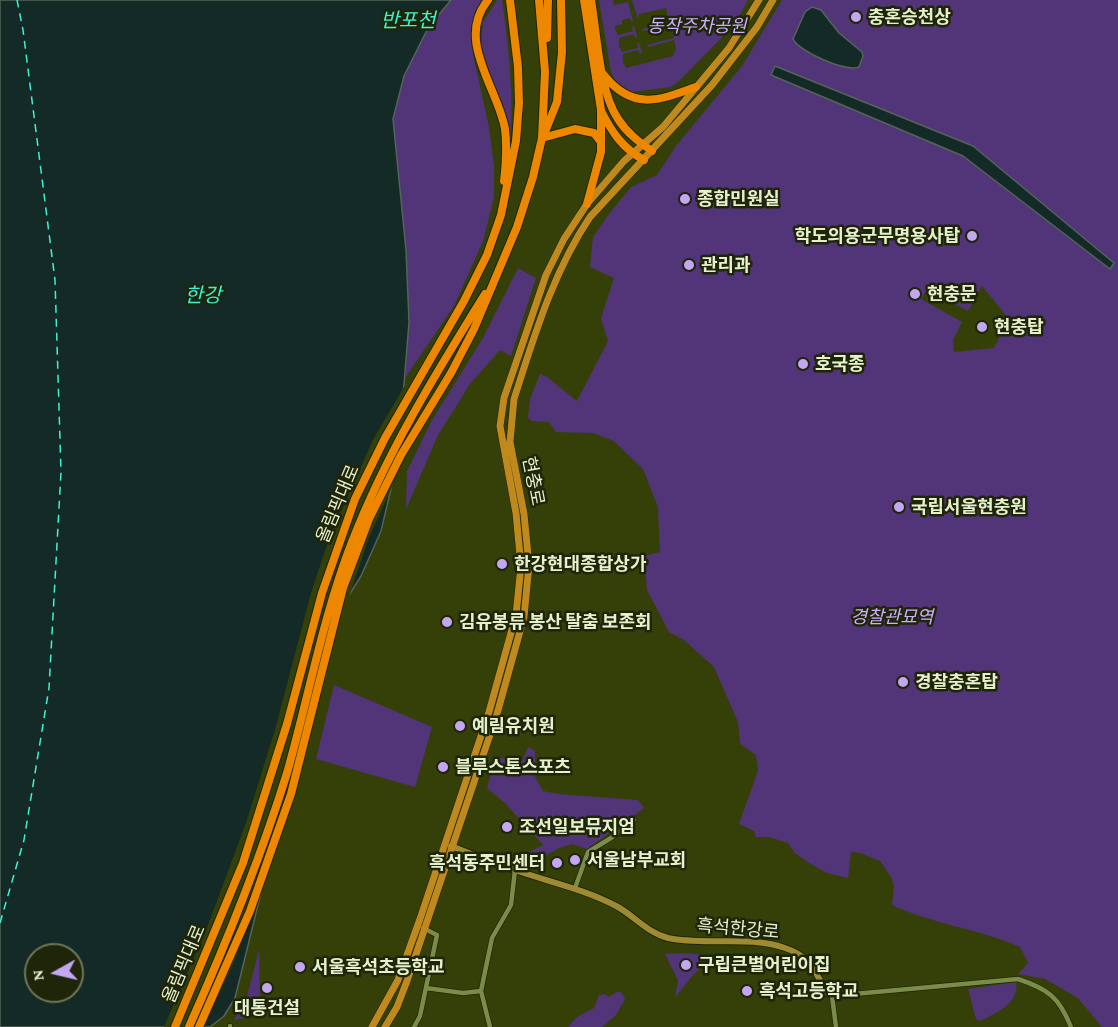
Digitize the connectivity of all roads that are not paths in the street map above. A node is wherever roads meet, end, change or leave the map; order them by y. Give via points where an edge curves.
1 (488, 0) edge
2 (510, 0) edge
3 (539, 0) edge
4 (548, 0) edge
5 (561, 0) edge
6 (586, 0) edge
7 (759, 0) edge
8 (773, 0) edge
9 (545, 72) junction
10 (603, 73) junction
11 (696, 87) junction
12 (601, 110) junction
13 (542, 138) junction
14 (601, 142) junction
15 (643, 145) junction
16 (652, 151) junction
17 (633, 154) junction
18 (644, 160) junction
19 (587, 204) junction
20 (501, 215) junction
21 (502, 265) junction
22 (634, 820) dead end
23 (451, 846) junction
24 (515, 870) junction
25 (575, 888) junction
26 (423, 928) junction
27 (426, 988) junction
28 (480, 991) junction
29 (829, 994) junction
30 (175, 1027) edge
31 (189, 1027) edge
32 (200, 1027) edge
33 (372, 1027) edge
34 (385, 1027) edge
35 (414, 1027) edge
36 (490, 1027) edge
37 (836, 1027) edge
38 (1071, 1027) edge

1 - 20 highway via 476,27 476,48 505,129
2 - 20 highway, 올림픽대로 via 519,103 516,141
3 - 9 highway, 올림픽대로
4 - 9 highway, 올림픽대로
5 - 13 highway via 562,52 557,102
6 - 10 highway
6 - 12 highway
7 - 11 main road, 현충로 via 729,48
8 - 16 main road, 현충로 via 725,70
9 - 13 highway, 올림픽대로
10 - 11 highway via 629,98 666,98
10 - 15 highway via 618,120
11 - 15 main road, 현충로
12 - 14 highway
12 - 17 highway via 613,134
13 - 14 highway via 575,129 594,133
13 - 21 highway, 올림픽대로 via 530,187
14 - 19 highway
15 - 16 highway
15 - 17 main road, 현충로
16 - 18 main road, 현충로
17 - 18 highway
17 - 19 main road, 현충로
18 - 23 main road, 현충로 via 597,207 576,238 549,297 514,399 510,442 525,514 527,603 497,714
19 - 33 main road, 현충로 via 546,275 504,398 500,426 521,566 516,615 489,712 420,919 398,980
20 - 30 highway, 올림픽대로 via 488,255 385,438 356,499 322,593 287,724 243,863
21 - 31 highway, 올림픽대로 via 397,444 351,543 332,599 287,772 256,865
21 - 32 highway, 올림픽대로 via 474,329 400,455 369,519 343,588 291,794 250,910
22 - 25 street via 588,852
23 - 24 street, 흑석한강로
23 - 26 main road, 현충로
24 - 25 street, 흑석한강로
24 - 28 street via 511,905 492,938
25 - 29 street, 흑석한강로 via 618,907 666,938 785,948 806,958
26 - 27 street via 437,935
26 - 34 main road, 현충로 via 404,990
27 - 28 street
27 - 35 street
28 - 36 street
29 - 37 street
29 - 38 street via 1018,979 1046,990

